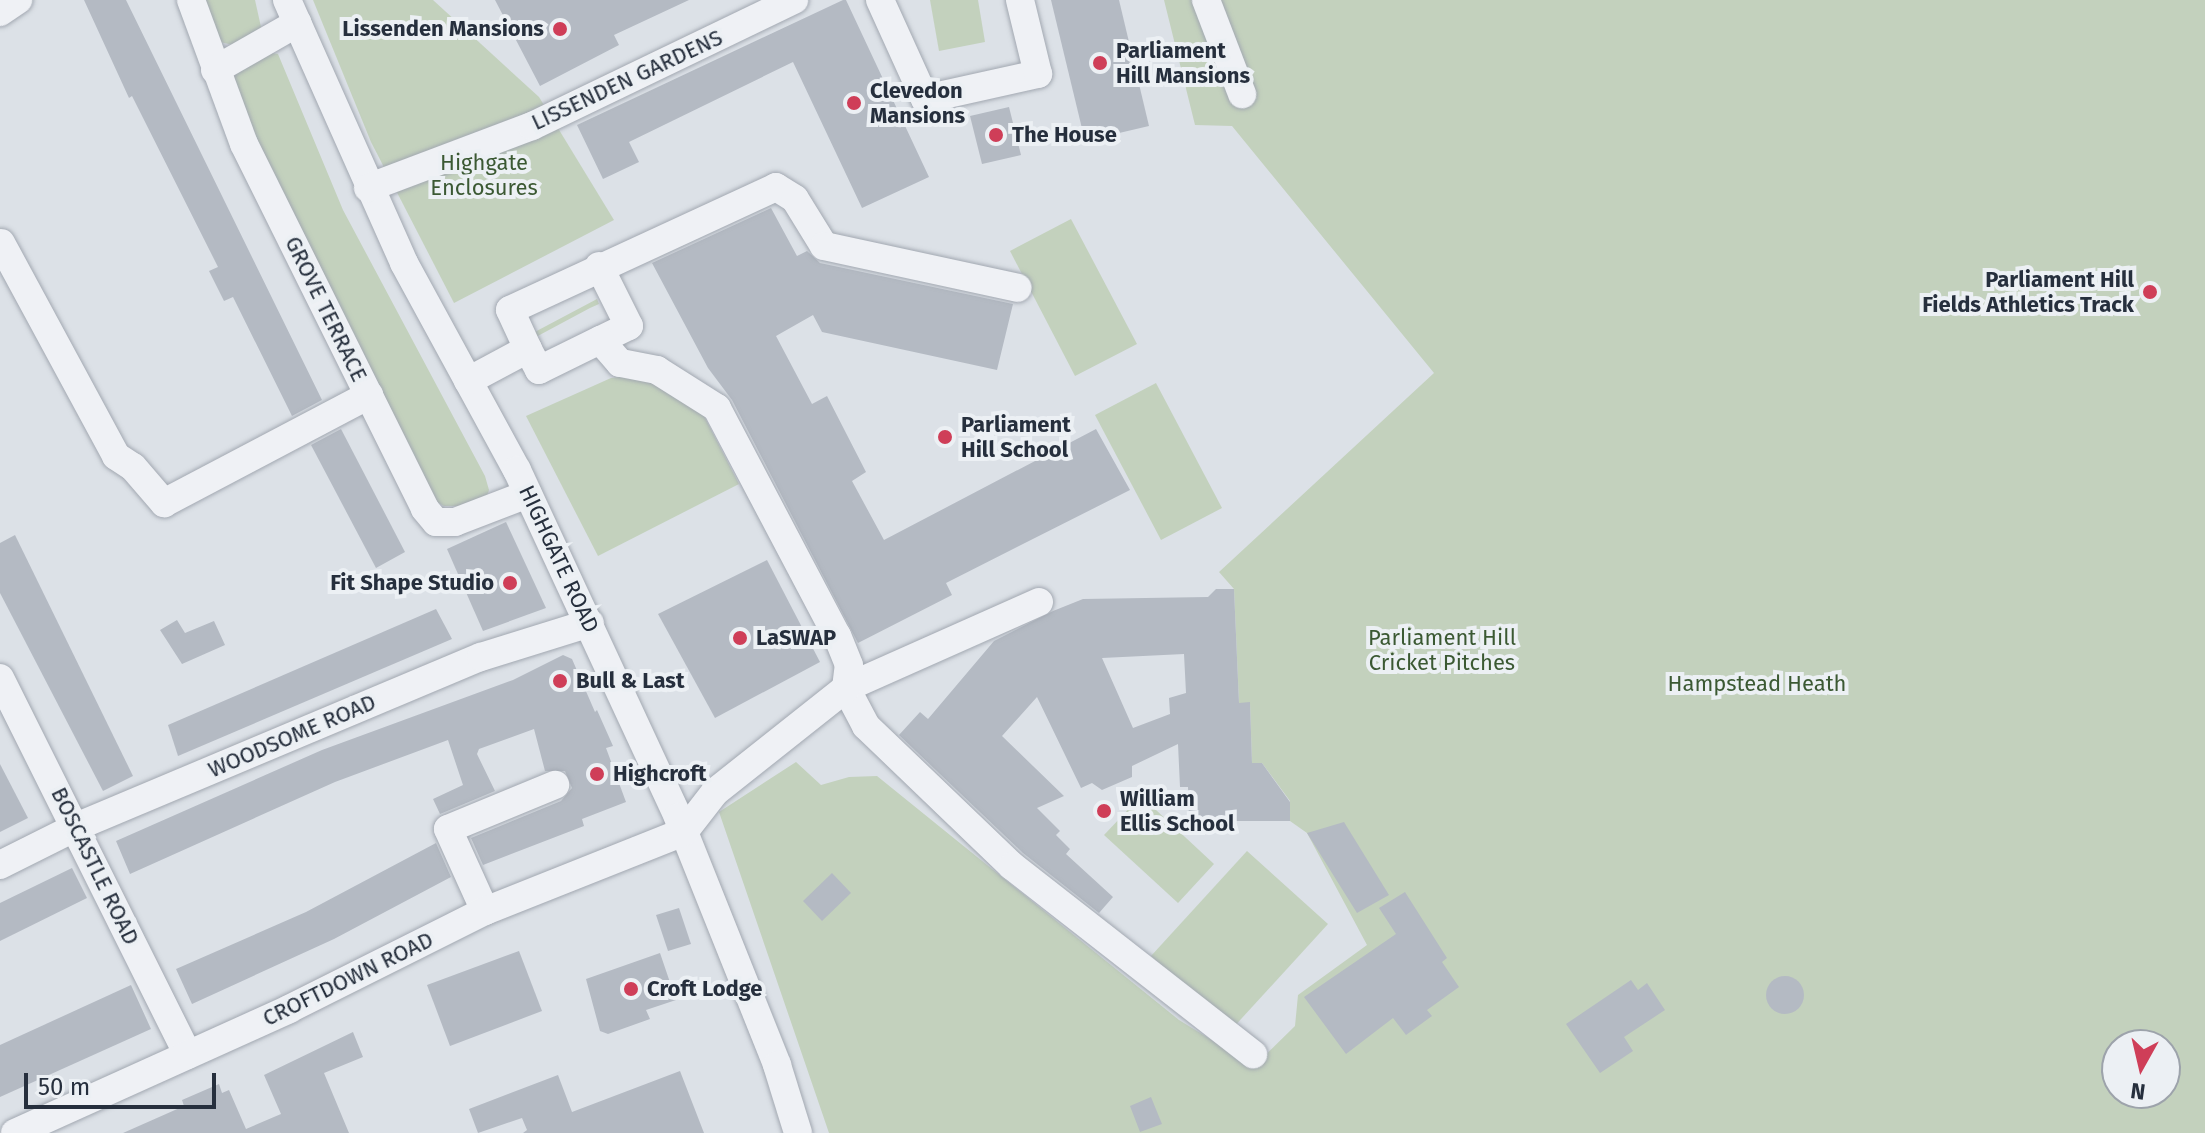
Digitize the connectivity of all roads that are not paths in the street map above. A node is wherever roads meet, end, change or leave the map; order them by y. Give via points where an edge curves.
1 (18, 0) edge
2 (191, 0) edge
3 (794, 0) edge
4 (880, 0) edge
5 (1020, 0) edge
6 (1206, 0) edge
7 (0, 12) edge
8 (292, 12) edge
9 (215, 70) junction
10 (1242, 94) dead end
11 (368, 188) junction
12 (1, 243) edge
13 (599, 266) junction
14 (1018, 288) dead end
15 (600, 340) junction
16 (528, 349) junction
17 (468, 381) junction
18 (369, 395) junction
19 (528, 494) junction
20 (1039, 602) dead end
21 (590, 623) junction
22 (0, 678) edge
23 (846, 688) junction
24 (555, 785) dead end
25 (76, 827) junction
26 (684, 832) junction
27 (0, 865) edge
28 (485, 911) junction
29 (1253, 1054) dead end
30 (188, 1055) junction
31 (15, 1133) edge
32 (798, 1133) edge

1 - 7 street
2 - 9 street, GROVE TERRACE
3 - 11 street, LISSENDEN GARDENS via 532,126
4 - 5 street via 925,99 1038,74
6 - 10 street
8 - 9 street
8 - 11 street, HIGHGATE ROAD
9 - 18 street, GROVE TERRACE via 244,144
11 - 17 street, HIGHGATE ROAD
12 - 18 street via 116,456 133,467 164,503
13 - 14 street via 776,187 795,199 824,246
13 - 15 street via 629,326
13 - 16 street via 510,310
15 - 16 street via 539,370
15 - 23 street via 620,363 657,370 717,408 837,636 849,665
16 - 17 street
17 - 19 street, HIGHGATE ROAD
18 - 19 street, GROVE TERRACE via 436,522 455,522
19 - 21 street, HIGHGATE ROAD
20 - 23 street
21 - 25 street, WOODSOME ROAD via 481,657
21 - 26 street, HIGHGATE ROAD
22 - 25 street, BOSCASTLE ROAD
23 - 26 street via 715,792
23 - 29 street via 866,726 1012,866
24 - 28 street via 448,829
25 - 27 street, WOODSOME ROAD
25 - 30 street, BOSCASTLE ROAD
26 - 28 street, CROFTDOWN ROAD
26 - 32 street, HIGHGATE ROAD via 777,1065
28 - 30 street, CROFTDOWN ROAD
30 - 31 street, CROFTDOWN ROAD

